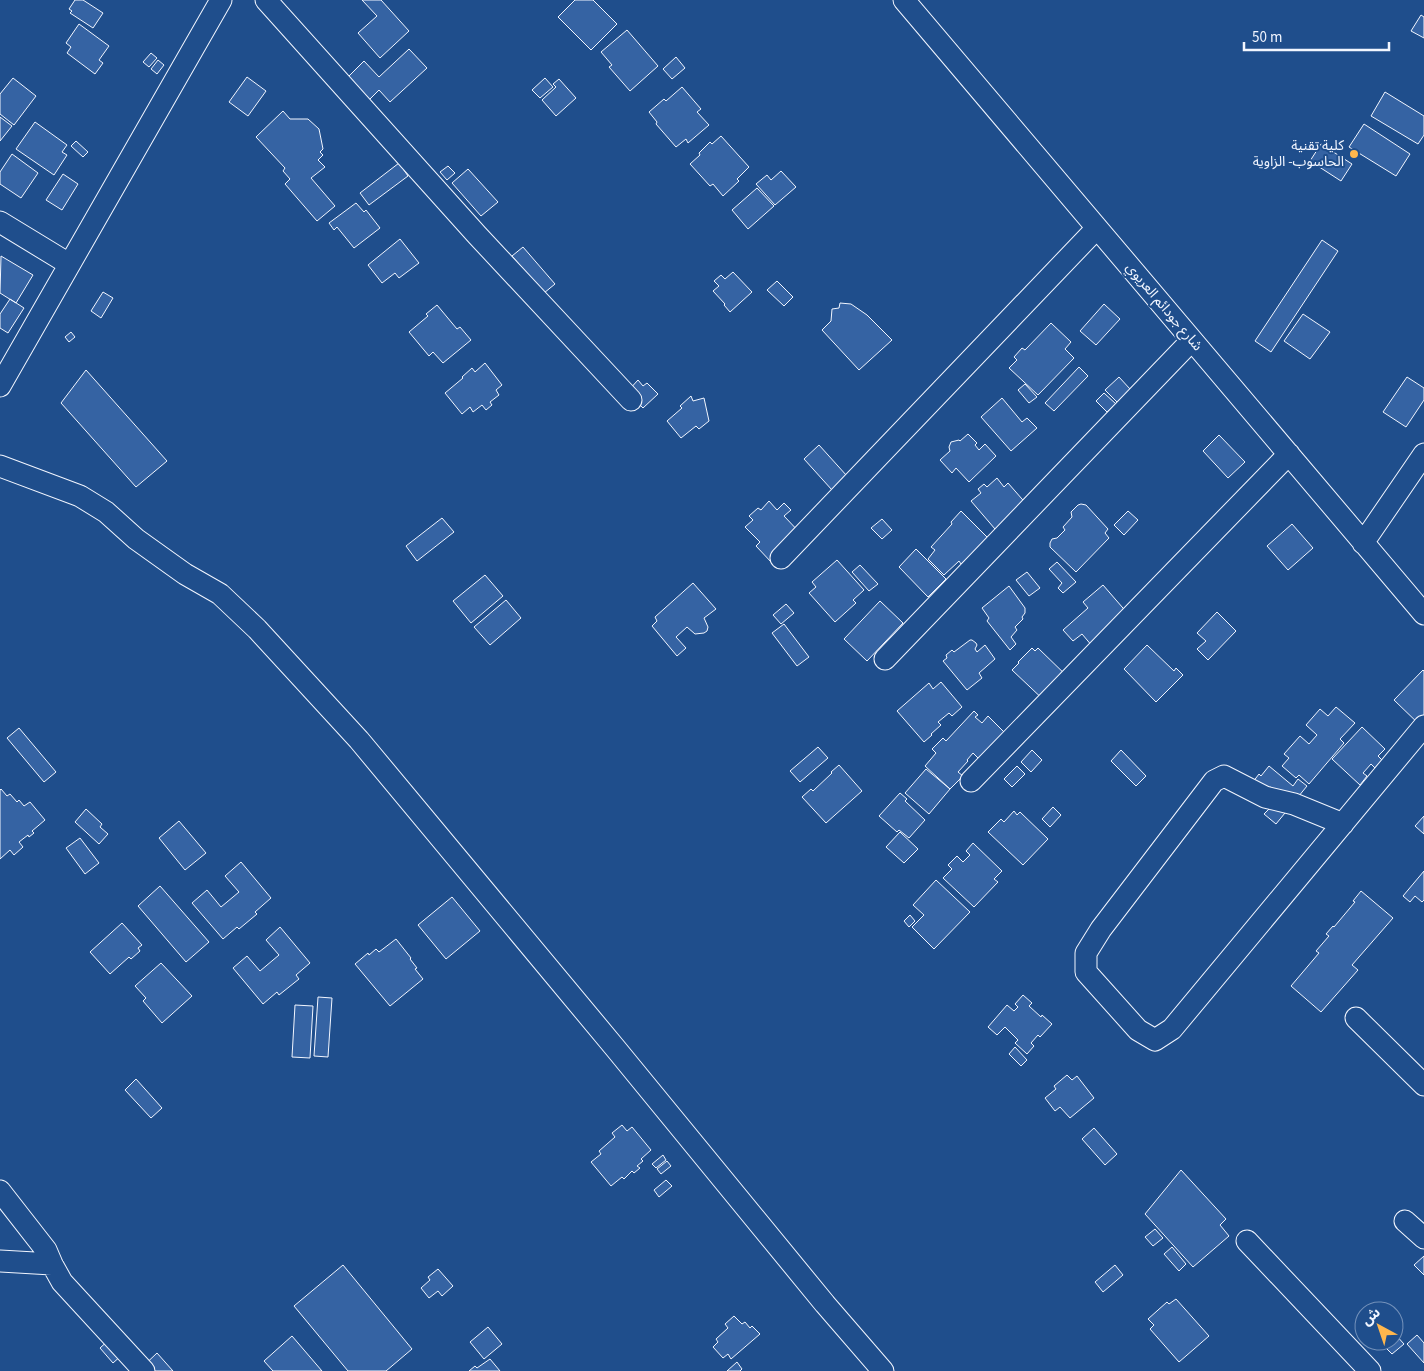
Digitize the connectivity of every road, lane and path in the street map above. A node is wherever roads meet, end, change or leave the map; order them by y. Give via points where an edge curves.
1 (220, 0) edge
2 (266, 0) edge
3 (904, 0) edge
4 (0, 222) edge
5 (1097, 228) junction
6 (69, 264) junction
7 (1192, 340) junction
8 (0, 386) edge
9 (631, 400) dead end
10 (1289, 454) junction
11 (1424, 454) edge
12 (0, 466) edge
13 (1363, 543) junction
14 (781, 558) dead end
15 (1424, 614) edge
16 (885, 659) dead end
17 (1424, 726) edge
18 (971, 781) dead end
19 (1343, 824) junction
20 (1356, 1018) dead end
21 (1424, 1085) edge
22 (0, 1191) edge
23 (1405, 1221) dead end
24 (1424, 1238) edge
25 (1247, 1241) dead end
26 (0, 1261) edge
27 (52, 1264) junction
28 (144, 1371) edge
29 (883, 1371) edge
30 (1370, 1371) edge

1 - 6 street
2 - 9 street via 476,236
3 - 5 street, شارع جودائم العريوي
4 - 6 street
5 - 7 street, شارع جودائم العريوي
5 - 14 street
6 - 8 street
7 - 10 street, شارع جودائم العريوي
7 - 16 street
10 - 13 street, شارع جودائم العريوي
10 - 18 street
11 - 13 street
12 - 29 street via 80,496 106,512 136,539 220,594 257,628 359,740
13 - 15 street, شارع جودائم العريوي
17 - 19 street
19 - 19 street via 1172,1029 1155,1040 1138,1030 1086,972 1086,953 1101,929 1214,781 1224,776 1265,797 1294,804
20 - 21 street
22 - 27 street via 46,1250
23 - 24 street
25 - 30 street
26 - 27 street
27 - 28 street via 62,1282

